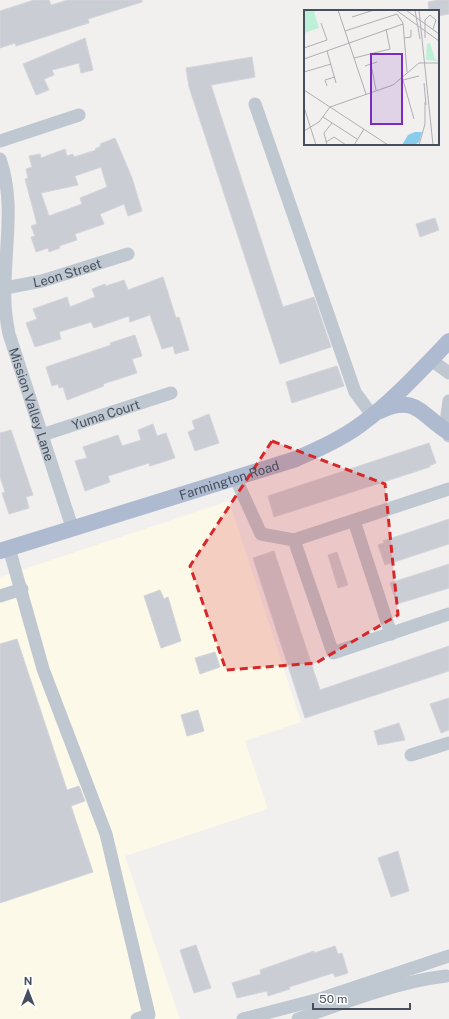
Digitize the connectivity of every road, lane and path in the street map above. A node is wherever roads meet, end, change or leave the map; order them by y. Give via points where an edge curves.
1 (255, 104) dead end
2 (79, 116) dead end
3 (0, 141) edge
4 (0, 159) edge
5 (128, 254) dead end
6 (5, 288) junction
7 (449, 341) edge
8 (431, 360) junction
9 (449, 373) edge
10 (170, 393) dead end
11 (449, 401) edge
12 (372, 415) junction
13 (449, 434) edge
14 (42, 435) junction
15 (235, 477) junction
16 (449, 489) edge
17 (354, 521) junction
18 (72, 527) junction
19 (294, 540) junction
20 (5, 549) edge
21 (22, 589) junction
22 (0, 596) edge
23 (449, 614) edge
24 (391, 634) junction
25 (449, 743) edge
26 (411, 756) dead end
27 (449, 956) edge
28 (448, 978) edge
29 (137, 1019) edge
30 (243, 1019) edge
31 (298, 1019) edge

1 - 12 street via 356,392
2 - 3 street
4 - 6 street, Mission Valley Lane via 9,194 10,215
5 - 6 street, Leon Street via 42,281
6 - 14 street, Mission Valley Lane via 9,334
7 - 8 main road, Farmington Road
8 - 9 street
8 - 12 main road, Farmington Road
10 - 14 street, Yuma Court
11 - 13 street
12 - 13 main road via 393,405 409,405 419,408
12 - 15 main road, Farmington Road via 323,447 296,459
14 - 18 street, Mission Valley Lane
15 - 18 main road, Farmington Road
15 - 19 street via 261,534
16 - 17 street
17 - 19 street
17 - 24 street
18 - 20 main road, Farmington Road
19 - 24 street via 333,653
20 - 21 street
21 - 22 street
21 - 29 street via 43,669 106,834 149,1015
23 - 24 street
25 - 26 street
27 - 30 street via 320,998
28 - 31 street via 427,978

